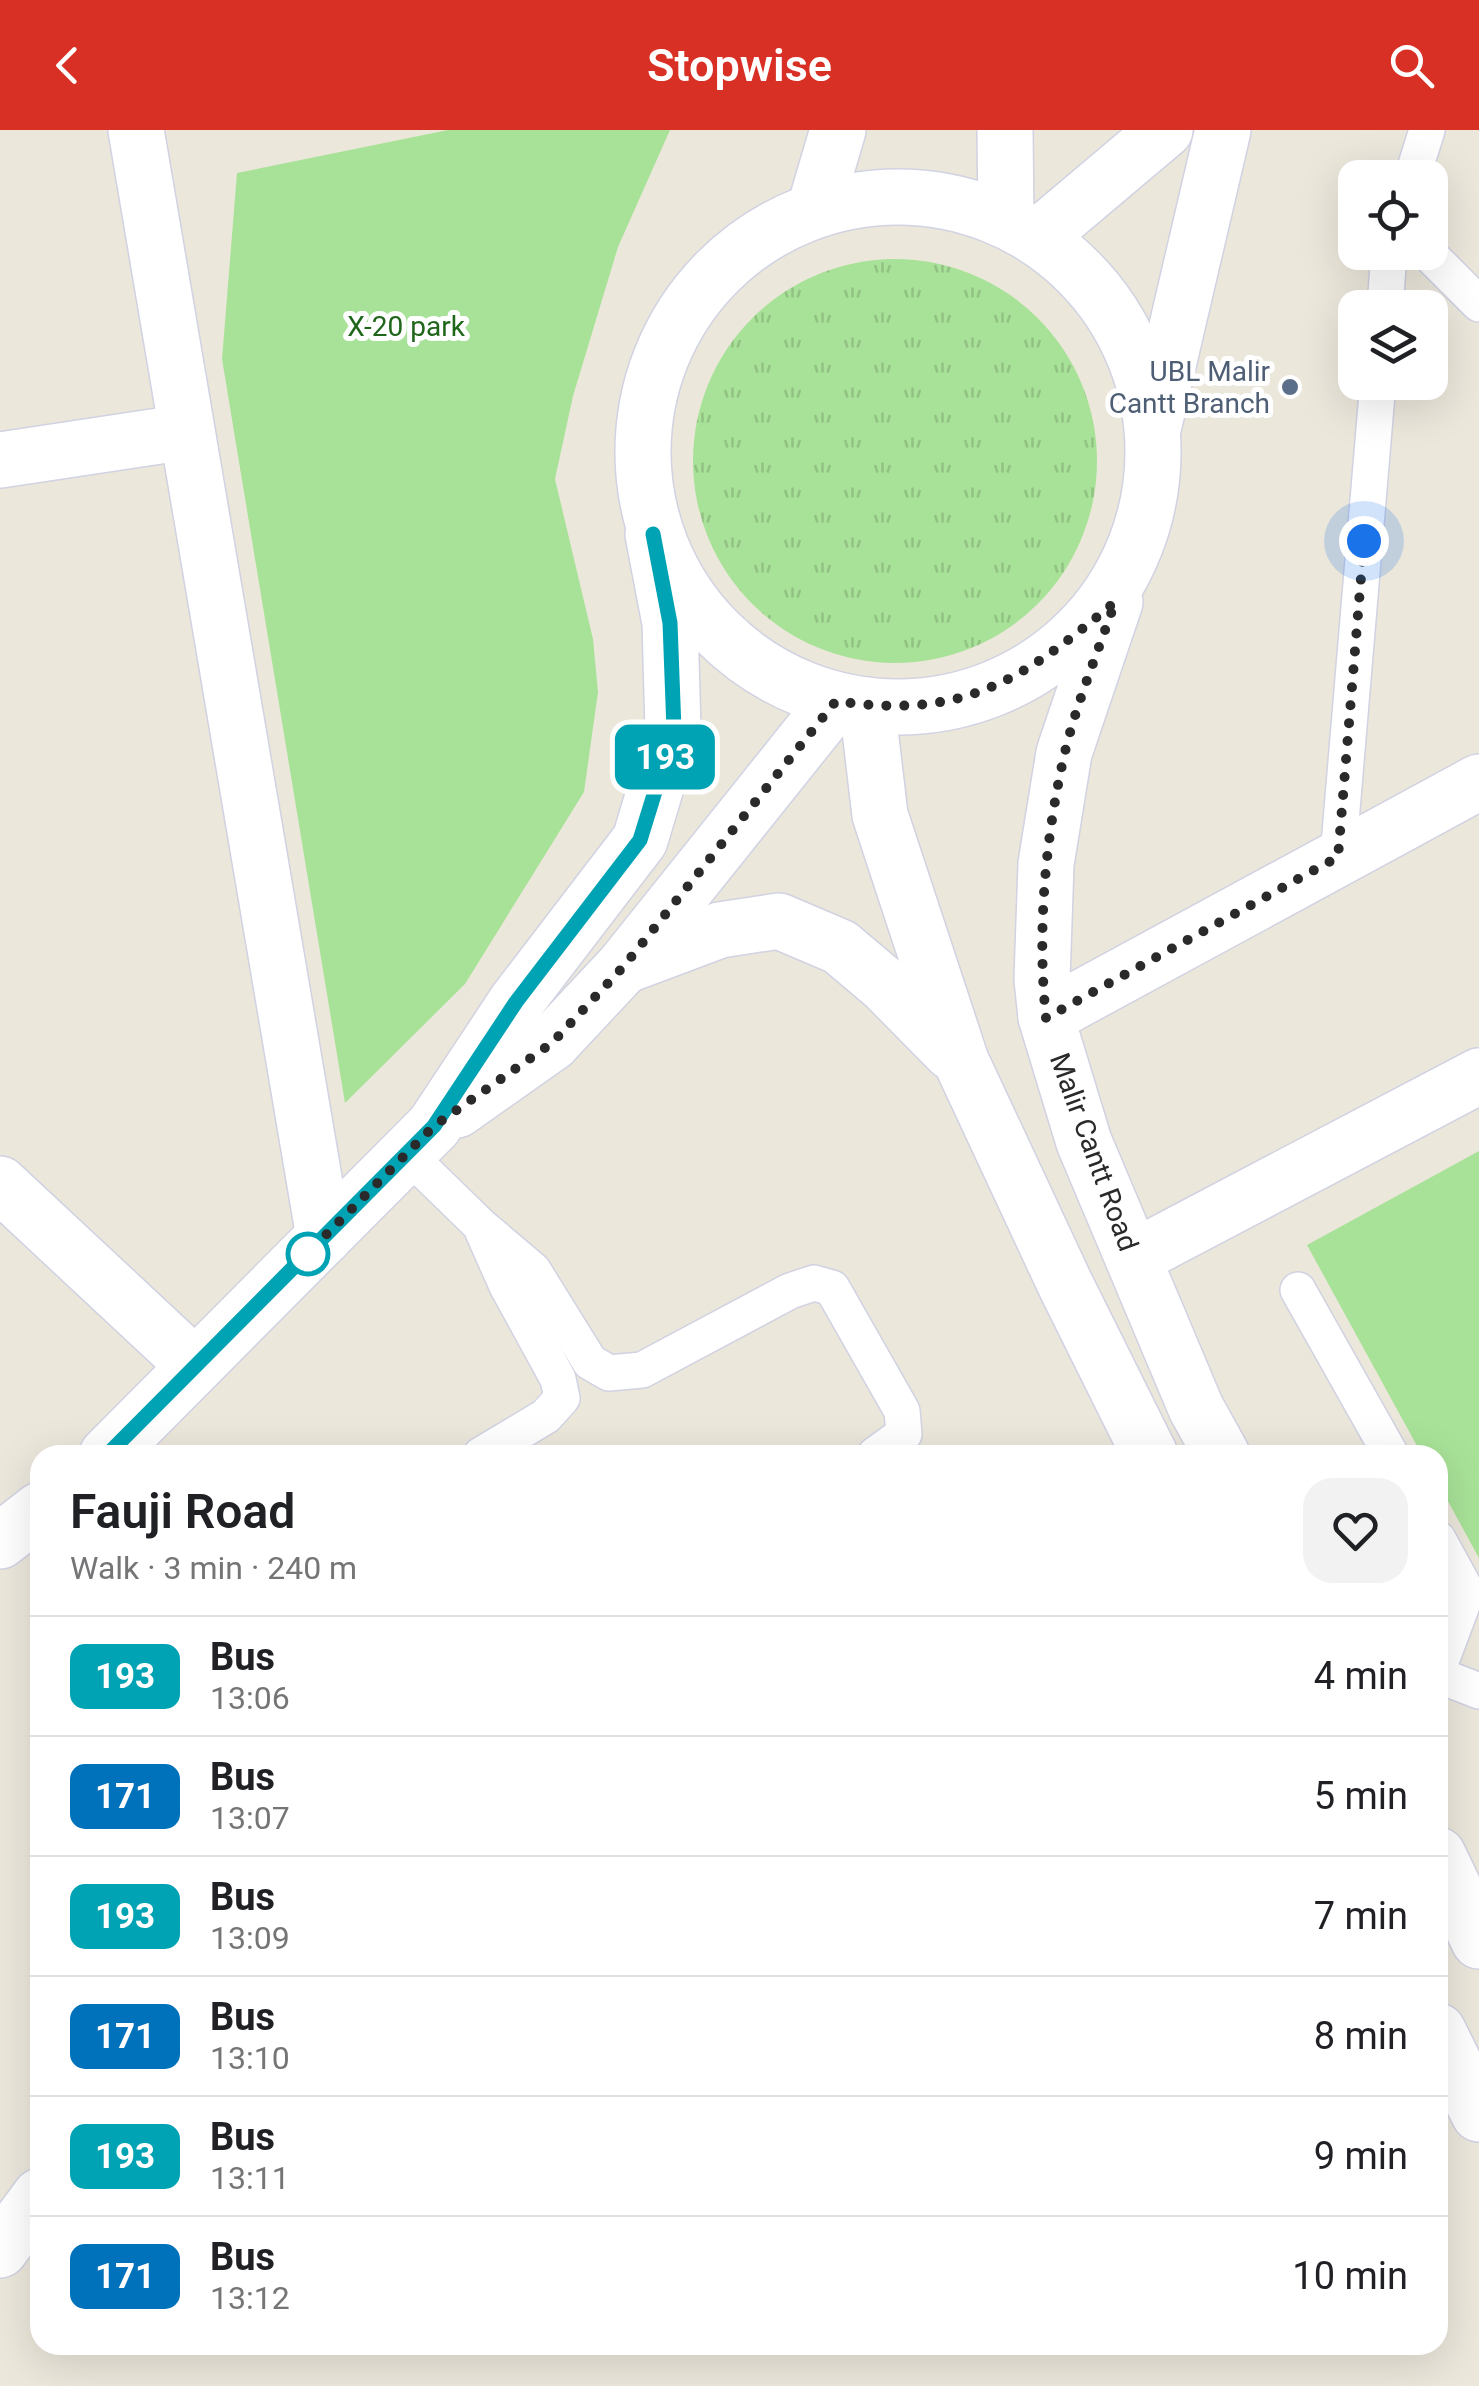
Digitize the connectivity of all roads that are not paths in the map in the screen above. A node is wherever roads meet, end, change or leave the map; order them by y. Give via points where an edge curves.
1 (136, 130) edge
2 (838, 130) edge
3 (1005, 130) edge
4 (1165, 130) edge
5 (1223, 130) edge
6 (1427, 130) edge
7 (1418, 160) edge
8 (815, 208) junction
9 (1021, 228) junction
10 (1445, 270) edge
11 (1479, 304) edge
12 (1376, 400) edge
13 (1153, 428) junction
14 (186, 432) junction
15 (0, 460) edge
16 (653, 534) junction
17 (1115, 602) junction
18 (852, 703) junction
19 (1479, 782) edge
20 (1338, 857) junction
21 (624, 966) junction
22 (1046, 1018) junction
23 (960, 1061) junction
24 (1479, 1076) edge
25 (421, 1140) junction
26 (0, 1184) edge
27 (480, 1226) junction
28 (324, 1237) junction
29 (1132, 1258) junction
30 (1298, 1290) dead end
31 (195, 1366) junction
32 (117, 1445) edge
33 (498, 1445) edge
34 (889, 1445) edge
35 (1145, 1445) edge
36 (1216, 1445) edge
37 (1385, 1445) edge
38 (30, 1518) edge
39 (0, 1541) edge
40 (1448, 1556) edge
41 (1448, 1645) edge
42 (1448, 1677) edge
43 (1479, 1691) edge
44 (1448, 1876) edge
45 (1479, 1941) edge
46 (1448, 2051) edge
47 (1479, 2114) edge
48 (30, 2210) edge
49 (0, 2250) edge

1 - 14 main road
2 - 8 main road
3 - 9 main road
4 - 9 main road
5 - 13 main road
6 - 7 lane
8 - 9 main road via 878,195 944,199
8 - 16 main road via 728,259 666,338 640,435
9 - 13 main road via 1061,252 1105,299 1138,361
10 - 11 lane
12 - 20 lane
13 - 17 main road, Malir Cantt Road via 1150,492
14 - 15 main road
14 - 28 main road
16 - 18 main road via 681,592 723,642 776,678
16 - 25 main road via 670,623 674,730 640,840
17 - 18 main road via 1052,654 996,688 933,705
17 - 22 main road, Malir Cantt Road via 1064,753 1046,864
18 - 21 main road
18 - 23 main road via 880,815
19 - 20 main road
20 - 22 main road
21 - 23 main road via 720,930 780,921 840,947
21 - 25 main road via 552,1043
22 - 29 main road, Malir Cantt Road via 1084,1142
23 - 35 main road
24 - 29 main road
25 - 27 lane
25 - 28 main road
26 - 31 main road
27 - 33 lane via 562,1398 546,1416
27 - 34 lane via 534,1270 590,1362 609,1373 642,1370 790,1291 814,1283 832,1288 902,1412 904,1434
28 - 31 main road
29 - 36 main road, Malir Cantt Road
30 - 37 lane
31 - 32 main road
38 - 39 main road
40 - 41 lane via 1468,1592
42 - 43 lane
44 - 45 main road
46 - 47 main road
48 - 49 main road

